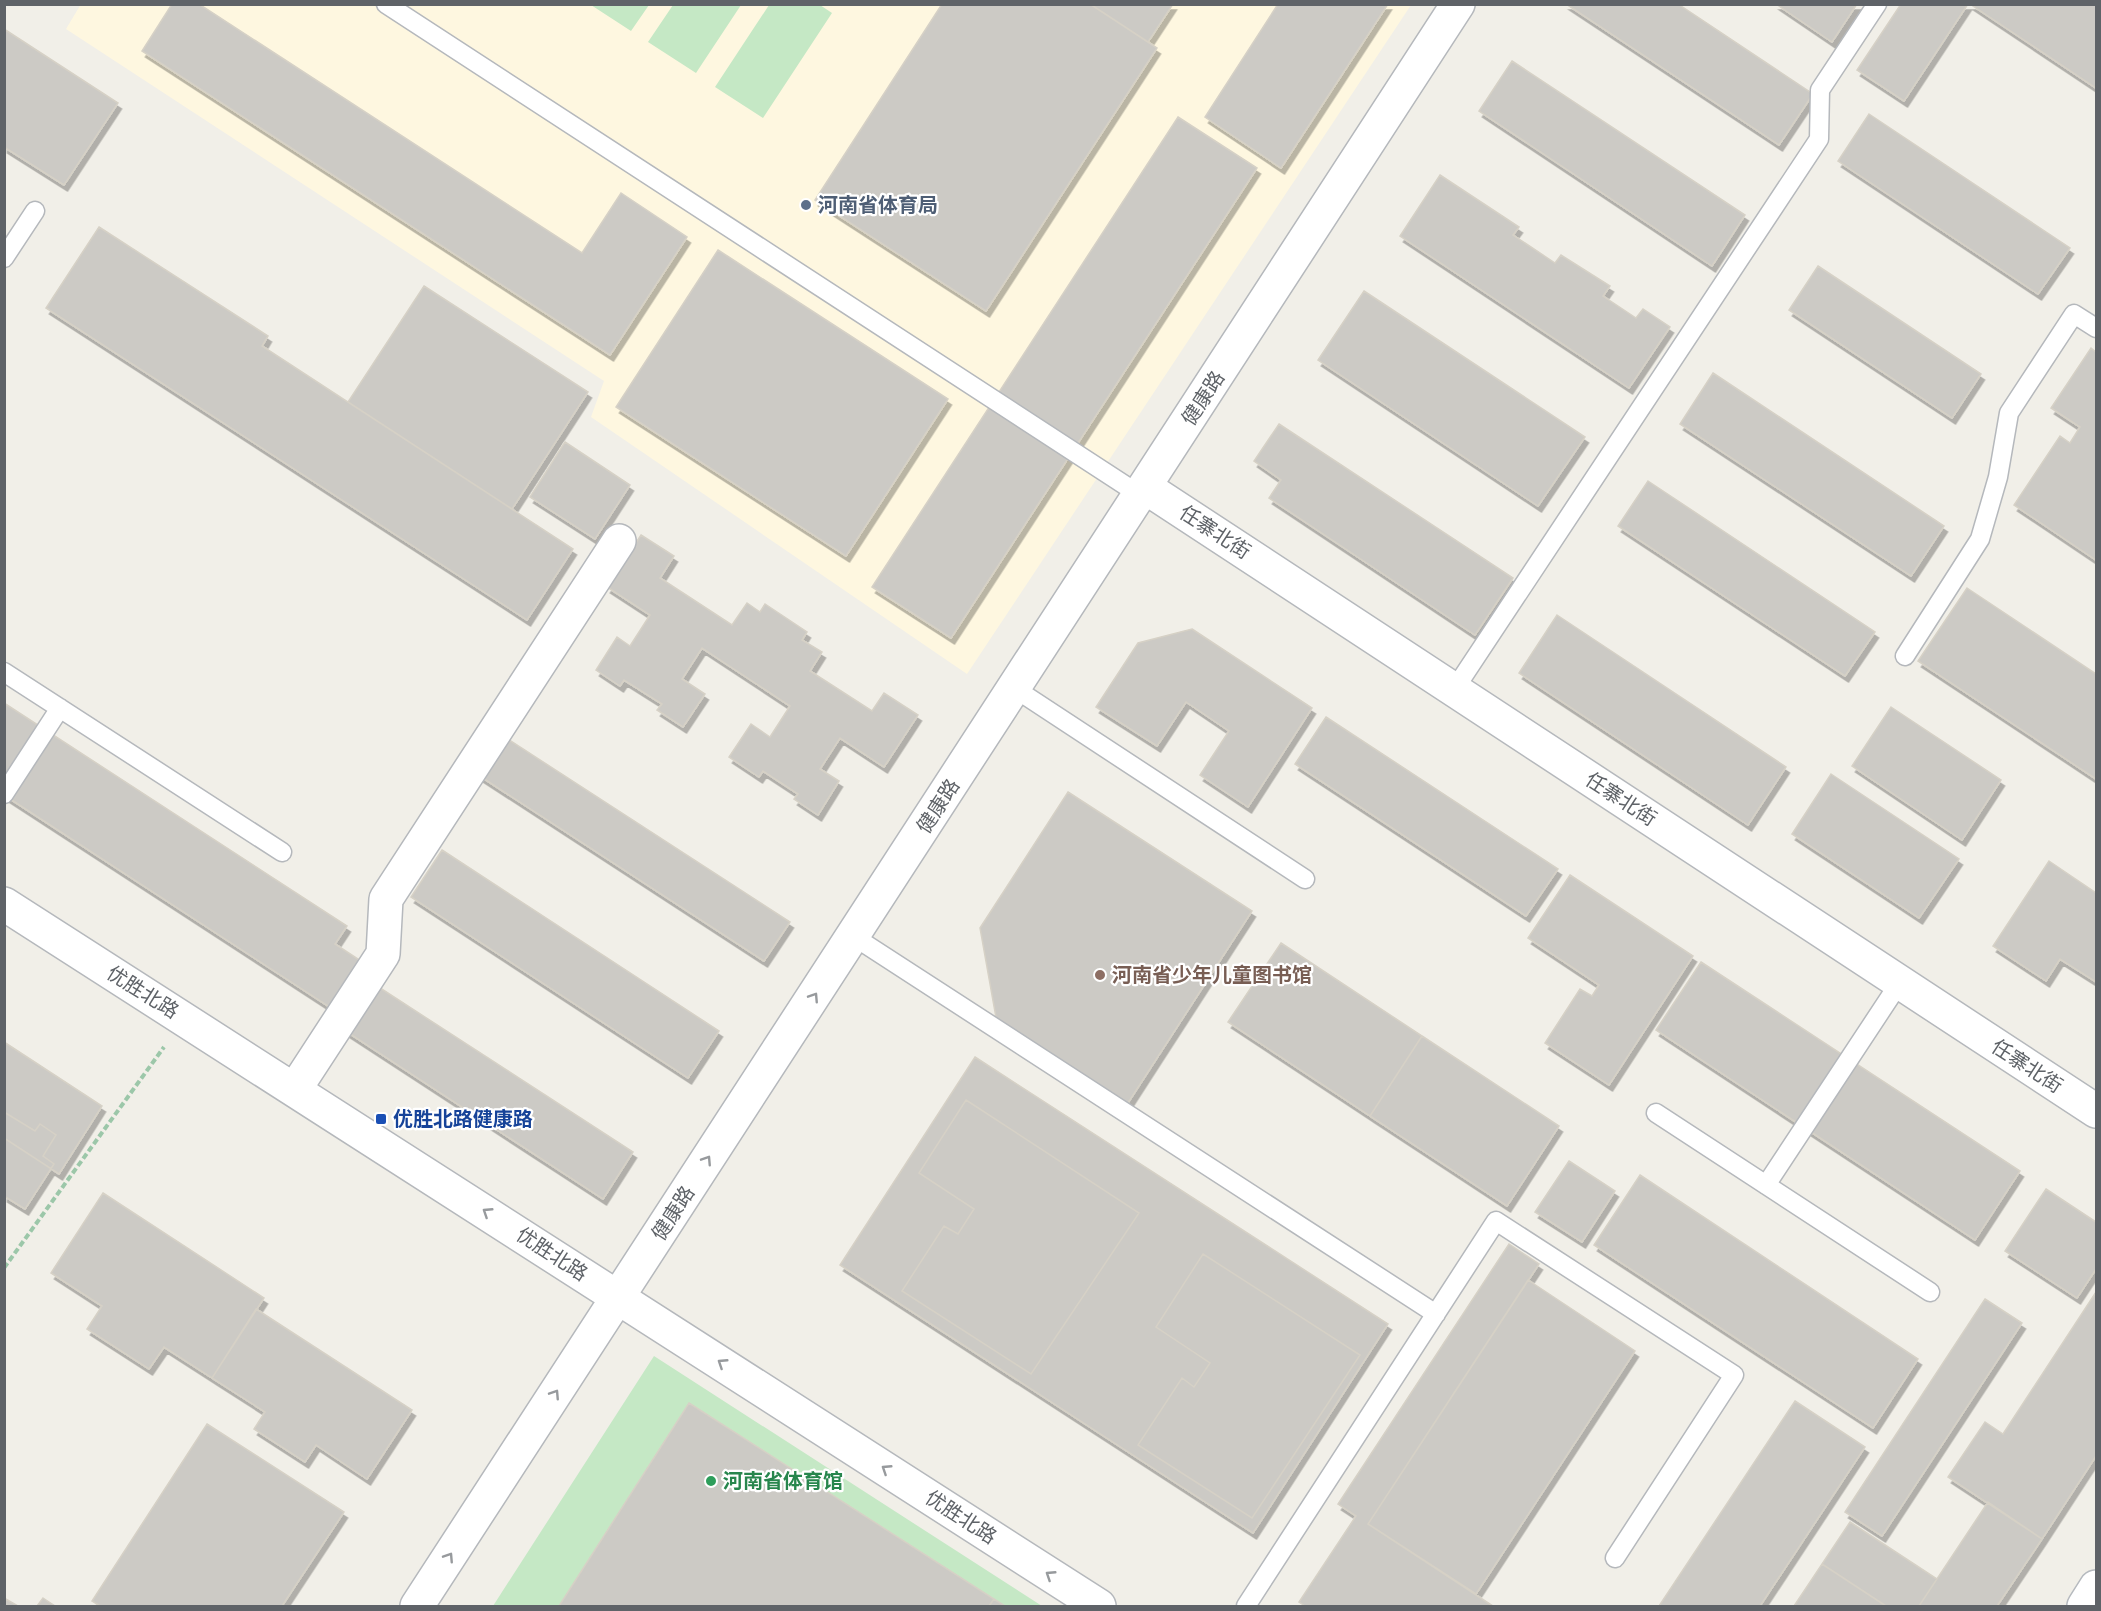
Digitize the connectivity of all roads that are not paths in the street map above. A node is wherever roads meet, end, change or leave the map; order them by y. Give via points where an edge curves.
1 (386, 4) edge
2 (1458, 4) edge
3 (1877, 4) edge
4 (35, 211) dead end
5 (4, 258) edge
6 (2097, 328) edge
7 (1143, 491) junction
8 (619, 541) dead end
9 (1905, 656) dead end
10 (4, 672) edge
11 (1014, 688) junction
12 (1454, 690) junction
13 (60, 708) junction
14 (4, 794) edge
15 (282, 852) dead end
16 (1305, 879) dead end
17 (4, 904) edge
18 (853, 936) junction
19 (1900, 982) junction
20 (295, 1089) junction
21 (2097, 1111) edge
22 (1656, 1113) dead end
23 (1766, 1185) junction
24 (1930, 1292) dead end
25 (619, 1297) junction
26 (1436, 1314) junction
27 (1615, 1558) dead end
28 (2097, 1587) edge
29 (417, 1606) edge
30 (1099, 1606) edge
31 (1246, 1606) edge
32 (2084, 1606) edge

1 - 7 lane
2 - 7 street, 健康路
3 - 12 lane via 1820,90 1819,139
4 - 5 lane
6 - 9 lane via 2074,314 2009,413 1998,477 1980,539
7 - 11 street, 健康路
7 - 12 street, 任寨北街
8 - 20 street via 386,899 383,954
10 - 13 lane
11 - 16 lane
11 - 18 street, 健康路
12 - 19 street, 任寨北街
13 - 14 lane
13 - 15 lane
17 - 20 street, 优胜北路
25 -> 18 street, 健康路
18 - 26 lane
19 - 21 street, 任寨北街
19 - 23 lane
25 -> 20 street, 优胜北路
22 - 23 lane
23 - 24 lane
29 -> 25 street, 健康路
30 -> 25 street, 优胜北路
26 - 27 lane via 1496,1221 1734,1375
26 - 31 lane
28 - 32 street

